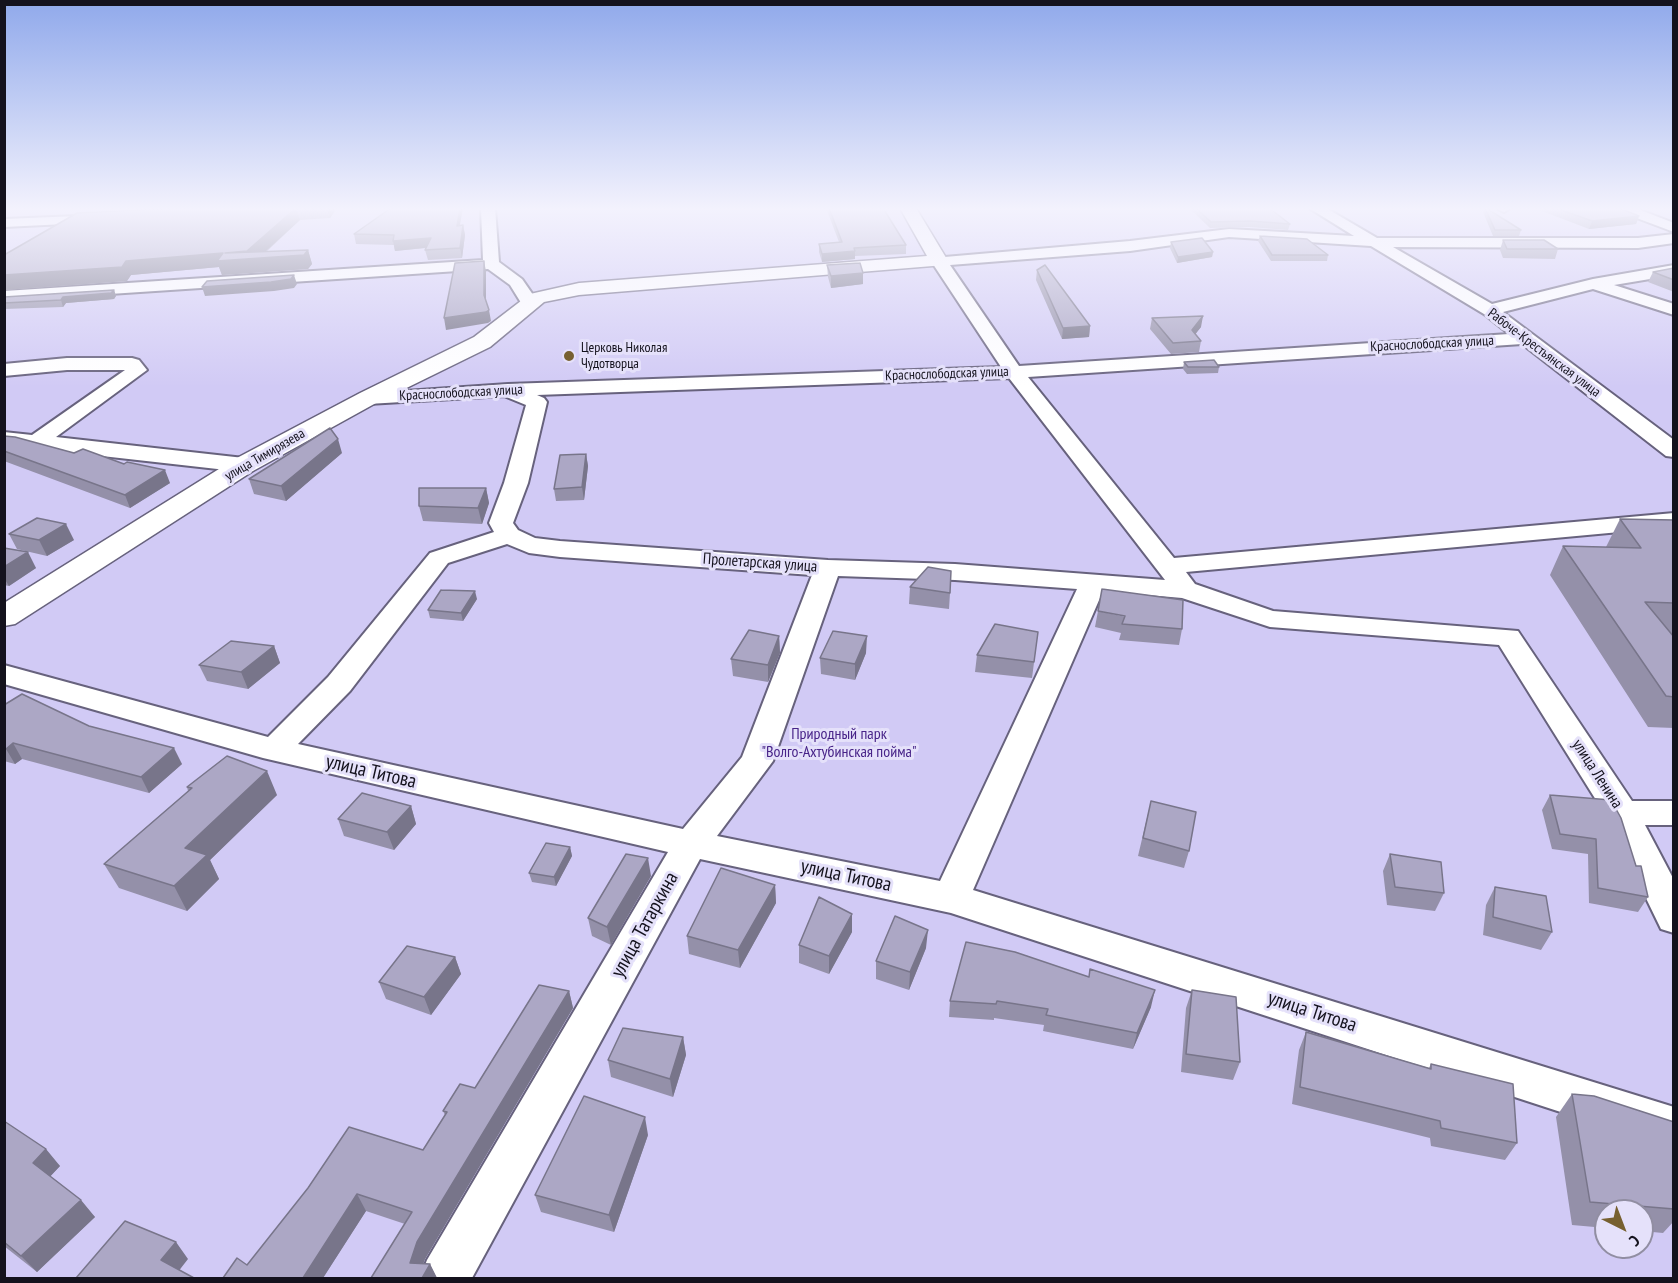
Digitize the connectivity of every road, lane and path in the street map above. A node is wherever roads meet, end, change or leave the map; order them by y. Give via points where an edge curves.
1 (432, 268) edge
2 (496, 268) edge
3 (851, 268) edge
4 (944, 268) edge
5 (1418, 268) edge
6 (1674, 270) edge
7 (1593, 284) junction
8 (4, 296) edge
9 (530, 302) junction
10 (1490, 310) junction
11 (1674, 310) edge
12 (1525, 338) junction
13 (4, 370) edge
14 (1014, 372) junction
15 (507, 390) junction
16 (368, 398) junction
17 (4, 438) edge
18 (38, 440) junction
19 (1674, 451) edge
20 (244, 465) junction
21 (1674, 519) edge
22 (509, 535) junction
23 (1166, 566) junction
24 (828, 568) junction
25 (1093, 583) junction
26 (1186, 590) junction
27 (4, 617) edge
28 (1508, 637) joint
29 (4, 674) edge
30 (274, 750) junction
31 (1622, 813) junction
32 (1674, 813) edge
33 (691, 844) junction
34 (951, 898) junction
35 (1674, 918) edge
36 (1674, 1128) edge
37 (445, 1278) edge

1 - 8 street
2 - 9 street via 516,282
3 - 9 street via 579,289
4 - 14 street
5 - 10 street, Рабоче-Крестьянская улица
6 - 7 street
7 - 10 street
7 - 11 street
9 - 16 street, улица Тимирязева via 482,342
10 - 12 street, Рабоче-Крестьянская улица
12 - 14 street, Краснослободская улица
12 - 19 street, Рабоче-Крестьянская улица
13 - 18 street via 67,364 132,364 137,370
14 - 15 street, Краснослободская улица
14 - 23 street
15 - 16 street, Краснослободская улица
15 - 22 street via 537,402 501,523
16 - 20 street, улица Тимирязева
17 - 18 street
18 - 20 street
20 - 27 street, улица Тимирязева
21 - 23 street
22 - 24 street, Пролетарская улица via 529,545 560,549
22 - 30 street via 439,558 339,684
23 - 26 street
24 - 25 street, Пролетарская улица via 955,572
24 - 33 street, улица Татаркина via 757,761
25 - 26 street, Пролетарская улица
25 - 34 street
26 - 28 street, Пролетарская улица via 1270,619
28 - 31 street, улица Ленина
29 - 30 street, улица Титова
30 - 33 street, улица Титова
31 - 32 street
31 - 35 street, улица Ленина
33 - 34 street, улица Титова
33 - 37 street, улица Татаркина
34 - 36 street, улица Титова

